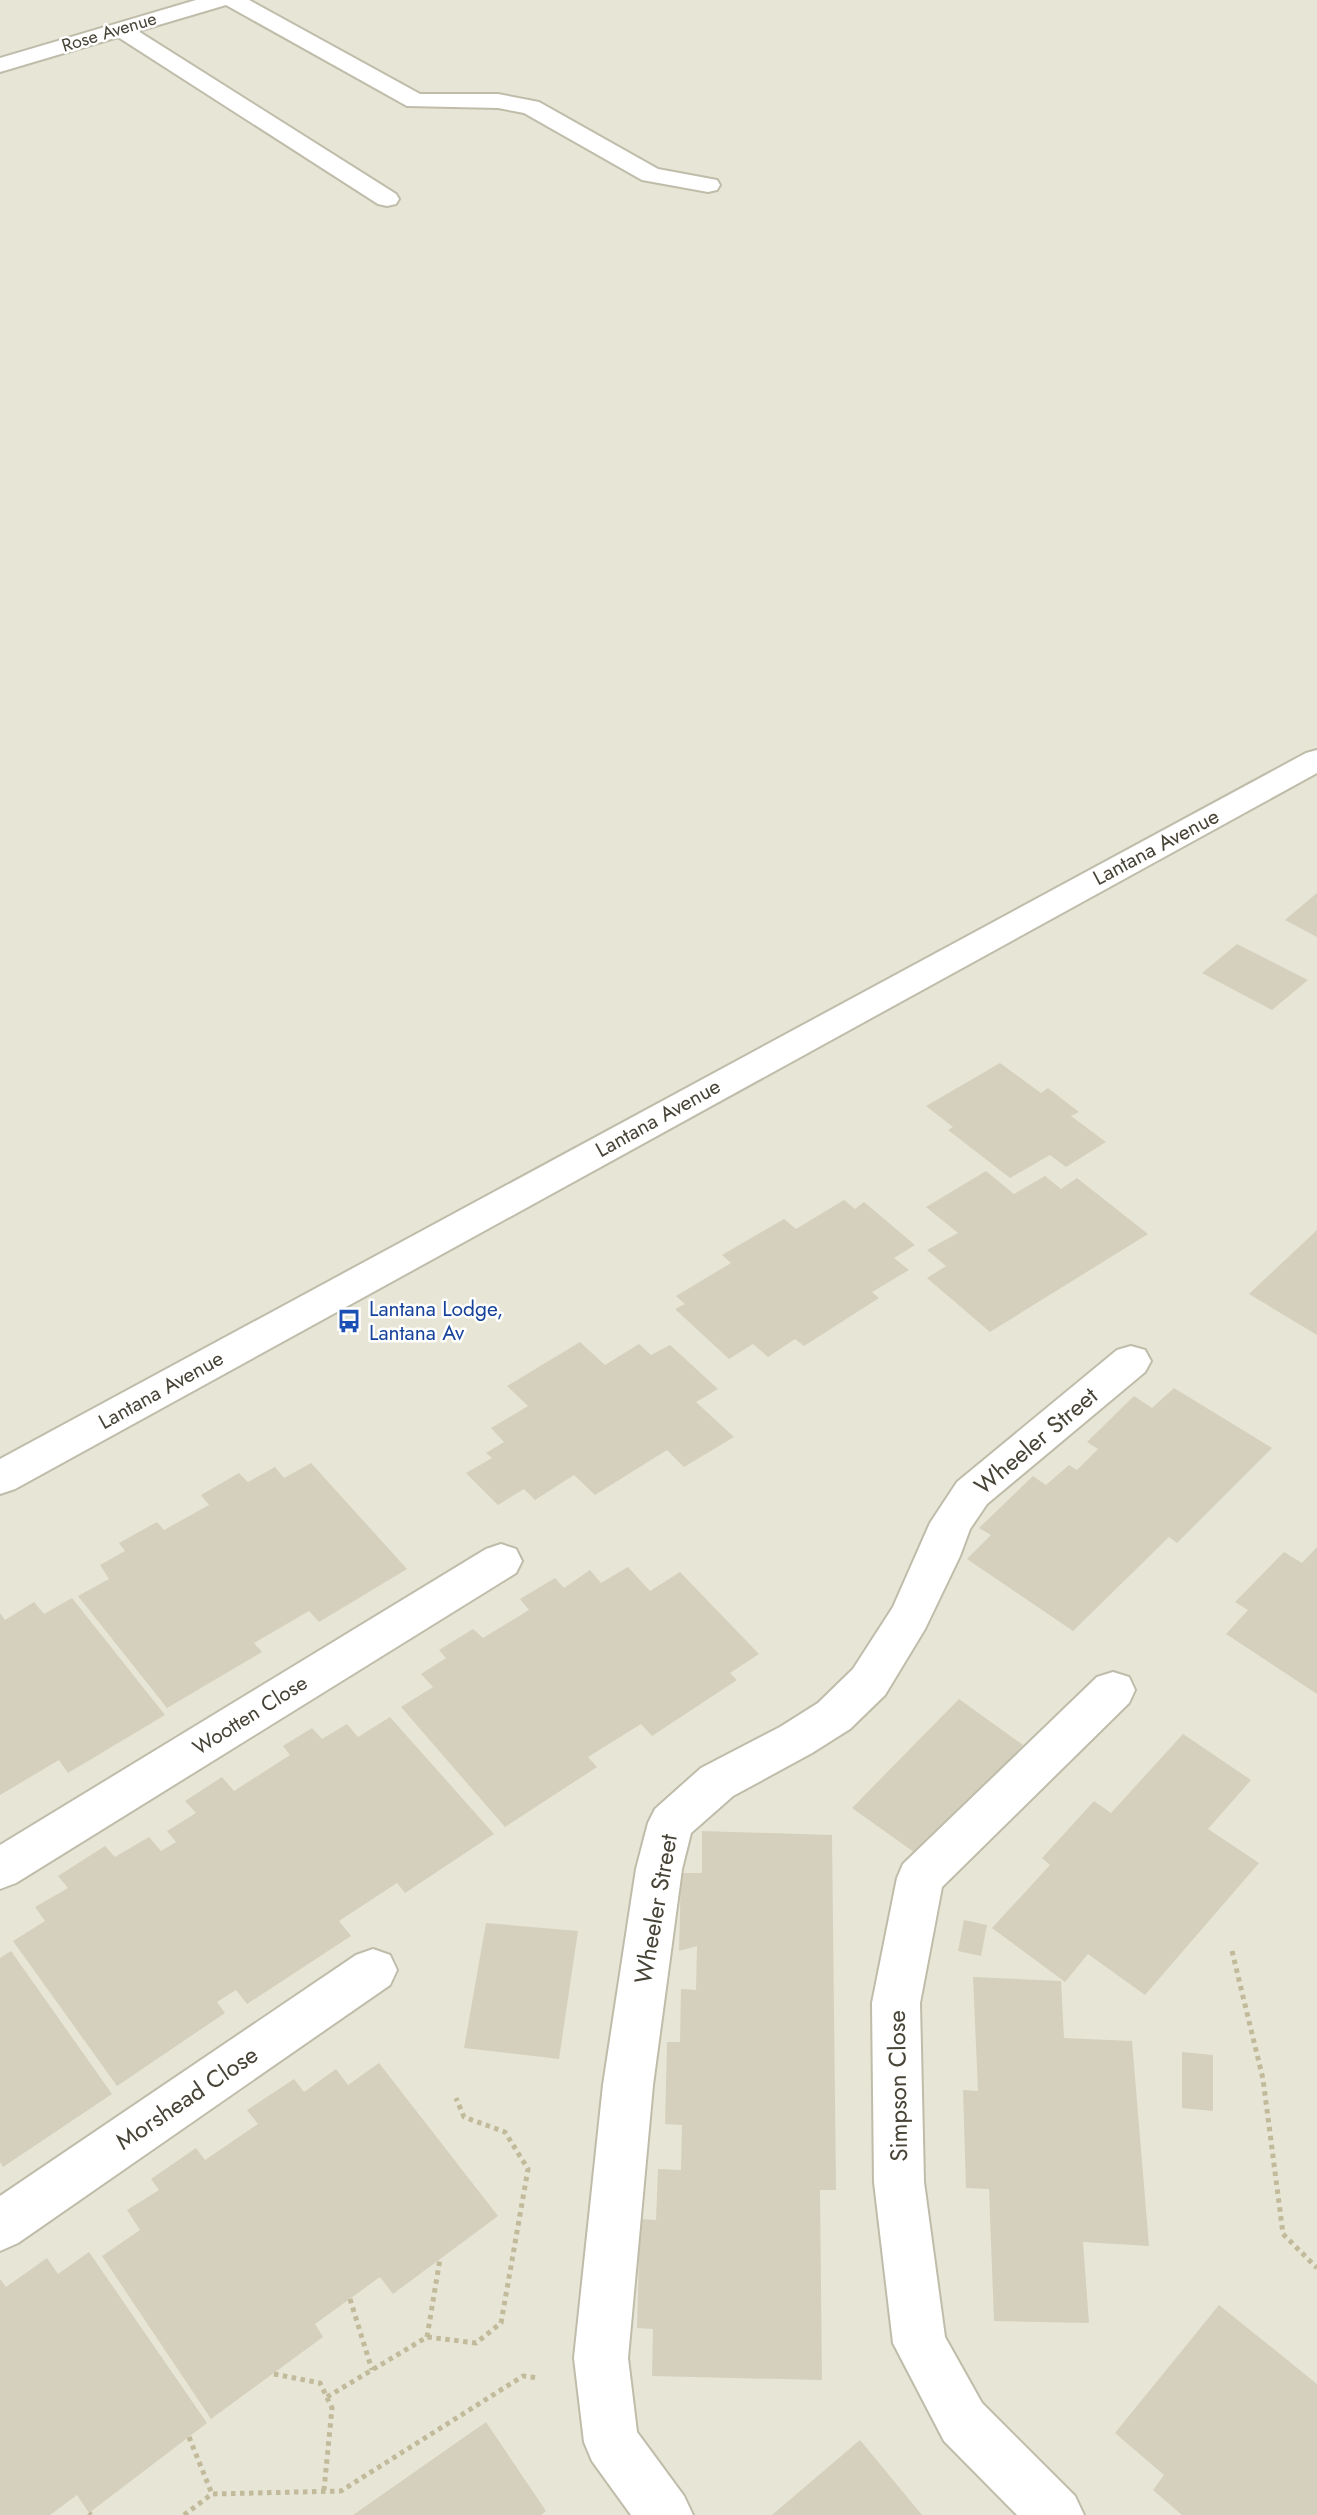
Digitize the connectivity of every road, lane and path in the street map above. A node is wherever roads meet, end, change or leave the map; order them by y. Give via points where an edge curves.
1 (219, 0) edge
2 (233, 0) edge
3 (120, 29) junction
4 (0, 65) edge
5 (708, 185) dead end
6 (387, 199) dead end
7 (1317, 760) edge
8 (1131, 1361) dead end
9 (0, 1478) edge
10 (501, 1561) dead end
11 (1113, 1690) dead end
12 (0, 1870) edge
13 (1231, 1951) dead end
14 (373, 1970) dead end
15 (456, 2098) dead end
16 (0, 2225) edge
17 (440, 2259) dead end
18 (1317, 2268) edge
19 (350, 2299) dead end
20 (427, 2337) junction
21 (372, 2370) junction
22 (274, 2374) dead end
23 (605, 2388) junction
24 (327, 2397) junction
25 (189, 2437) dead end
26 (324, 2490) junction
27 (212, 2494) junction
28 (184, 2515) edge
29 (665, 2515) edge
30 (1056, 2515) edge

1 - 3 street, Rose Avenue
2 - 5 street via 415,101 498,101 531,107 651,175
3 - 4 street, Rose Avenue
3 - 6 street
7 - 9 street, Lantana Avenue
8 - 23 street, Wheeler Street via 972,1493 951,1522 910,1617 869,1682 834,1716 718,1782 671,1823 659,1869 628,2085 601,2358
10 - 12 street, Wootten Close
11 - 30 street, Simpson Close via 920,1878 896,2003 899,2182 919,2343 963,2422
13 - 18 path via 1263,2079 1283,2234
14 - 16 street, Morshead Close
15 - 20 path via 464,2117 505,2133 528,2169 500,2323 476,2343
17 - 20 path
19 - 21 path
20 - 21 path
21 - 24 path
22 - 24 path via 320,2383
23 - 26 path via 523,2376 341,2490
23 - 29 street, Wheeler Street via 611,2442
24 - 26 path via 332,2408
25 - 27 path
26 - 27 path
27 - 28 path

